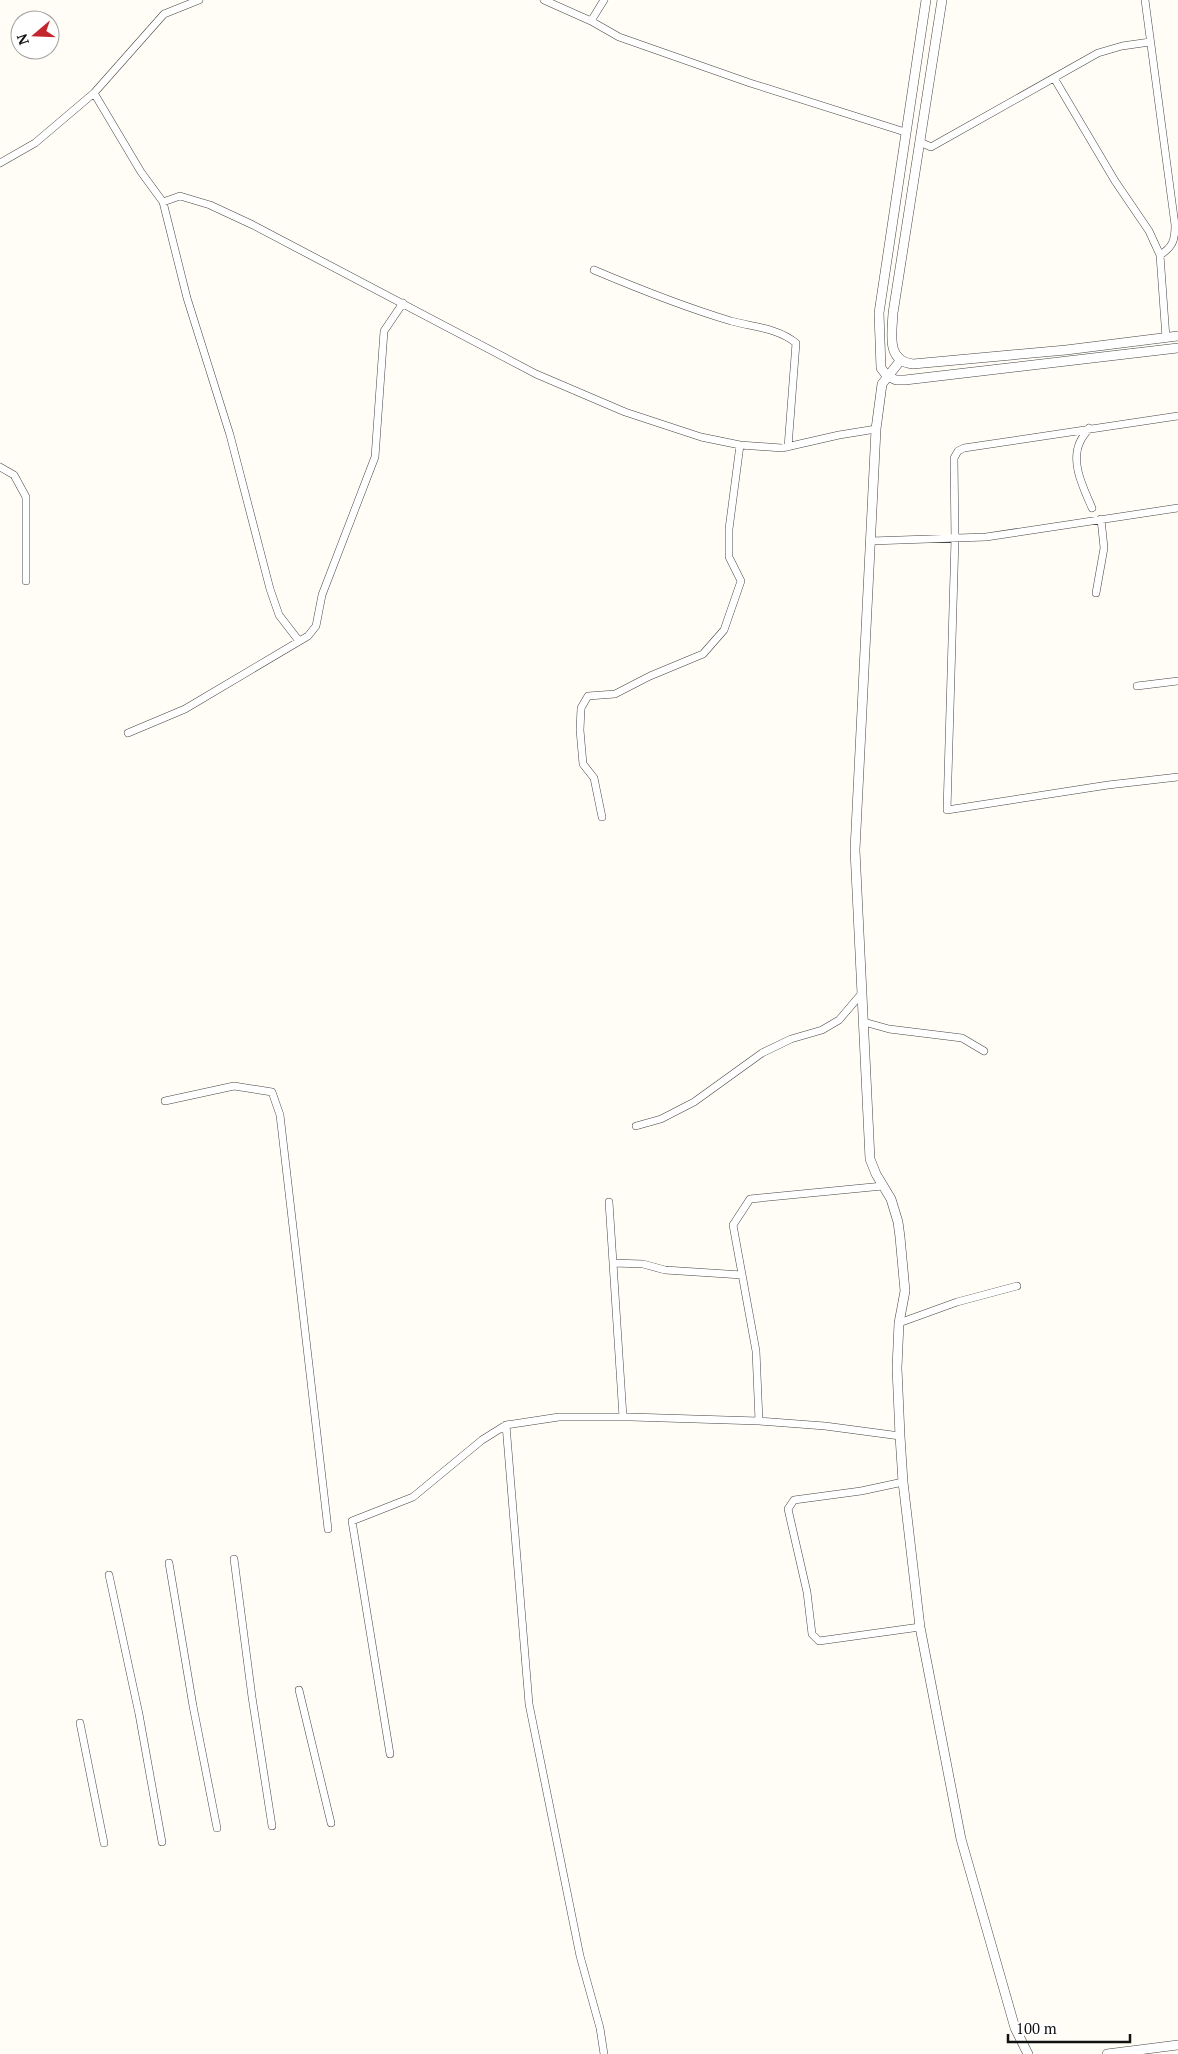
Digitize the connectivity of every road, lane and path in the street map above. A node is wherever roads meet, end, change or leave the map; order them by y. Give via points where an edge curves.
1 (199, 0) edge
2 (544, 0) edge
3 (604, 0) edge
4 (926, 0) edge
5 (942, 0) edge
6 (1145, 0) edge
7 (591, 21) junction
8 (1150, 42) junction
9 (1054, 78) junction
10 (94, 93) junction
11 (906, 132) junction
12 (920, 142) junction
13 (0, 163) edge
14 (163, 202) junction
15 (1160, 255) junction
16 (594, 270) dead end
17 (404, 304) junction
18 (1178, 336) edge
19 (1166, 338) junction
20 (1178, 348) edge
21 (900, 361) junction
22 (887, 376) junction
23 (1178, 416) edge
24 (1089, 428) junction
25 (876, 429) junction
26 (740, 445) junction
27 (788, 447) junction
28 (0, 466) edge
29 (1092, 508) dead end
30 (1178, 508) edge
31 (1101, 519) junction
32 (955, 539) junction
33 (871, 541) junction
34 (26, 581) dead end
35 (1096, 593) dead end
36 (299, 641) junction
37 (1178, 681) edge
38 (1137, 686) dead end
39 (128, 733) dead end
40 (1178, 777) edge
41 (602, 817) dead end
42 (862, 993) junction
43 (864, 1022) junction
44 (984, 1051) dead end
45 (165, 1101) dead end
46 (636, 1126) dead end
47 (883, 1186) junction
48 (609, 1202) dead end
49 (613, 1263) junction
50 (742, 1275) junction
51 (1017, 1286) dead end
52 (899, 1322) junction
53 (623, 1417) junction
54 (759, 1421) junction
55 (506, 1426) junction
56 (900, 1436) junction
57 (903, 1482) junction
58 (328, 1529) dead end
59 (234, 1559) dead end
60 (169, 1563) dead end
61 (110, 1575) dead end
62 (920, 1627) junction
63 (299, 1690) dead end
64 (80, 1723) dead end
65 (390, 1754) dead end
66 (331, 1823) dead end
67 (272, 1826) dead end
68 (217, 1828) dead end
69 (162, 1842) dead end
70 (104, 1843) dead end
71 (1178, 2045) edge
72 (604, 2054) edge
73 (1028, 2054) edge
74 (1107, 2054) edge

1 - 10 street via 164,14
2 - 7 street
3 - 7 street
4 - 11 street
5 - 12 street
6 - 8 street
7 - 11 street via 619,37 647,47
8 - 9 street via 1098,54
8 - 15 street via 1175,225 1175,239
9 - 12 street via 931,147
9 - 15 street via 1115,181 1149,231
10 - 13 street via 35,143
10 - 14 street via 141,172
11 - 22 street via 879,313 879,359
12 - 21 street via 893,313 892,344
14 - 17 street via 180,196 210,205
14 - 36 street via 270,589 279,615
15 - 19 street
16 - 27 street via 653,295 732,321 774,330 796,342
17 - 26 street via 536,374 625,412 701,437
17 - 36 street via 384,330 375,457 322,595 316,626
18 - 19 street
19 - 21 street via 913,364
20 - 22 street via 905,380
21 - 22 street
22 - 25 street via 882,384
23 - 24 street
24 - 29 street via 1076,453 1080,480
24 - 32 street via 958,451 954,458
25 - 27 street
25 - 33 street
26 - 27 street
26 - 41 street via 729,529 730,557 741,581 724,630 703,654 615,694 588,696 581,708 583,764 594,778
28 - 34 street via 14,475 26,497
30 - 31 street
31 - 32 street via 986,538
31 - 35 street via 1104,548
32 - 33 street
32 - 40 street via 947,810
33 - 42 street via 855,850
36 - 39 street via 185,709
37 - 38 street
42 - 43 street
42 - 46 street via 838,1020 822,1030 791,1039 762,1053 694,1102 660,1119
43 - 44 street via 889,1029 962,1038
43 - 47 street via 870,1159
45 - 58 street via 234,1086 272,1092 280,1115
47 - 50 street via 750,1199 733,1225
47 - 52 street via 891,1199 900,1237 905,1291
48 - 49 street
49 - 50 street
49 - 53 street
50 - 54 street via 756,1351
51 - 52 street
52 - 56 street
53 - 54 street
53 - 55 street via 559,1417
54 - 56 street
55 - 65 street via 482,1440 414,1497 352,1521
55 - 72 street via 529,1704 580,1956
56 - 57 street
57 - 62 street
57 - 62 street via 794,1500 788,1509 807,1592 812,1634 819,1642
59 - 67 street
60 - 68 street via 192,1706
61 - 69 street
62 - 73 street via 961,1839 1015,2028
63 - 66 street
64 - 70 street
71 - 74 street

